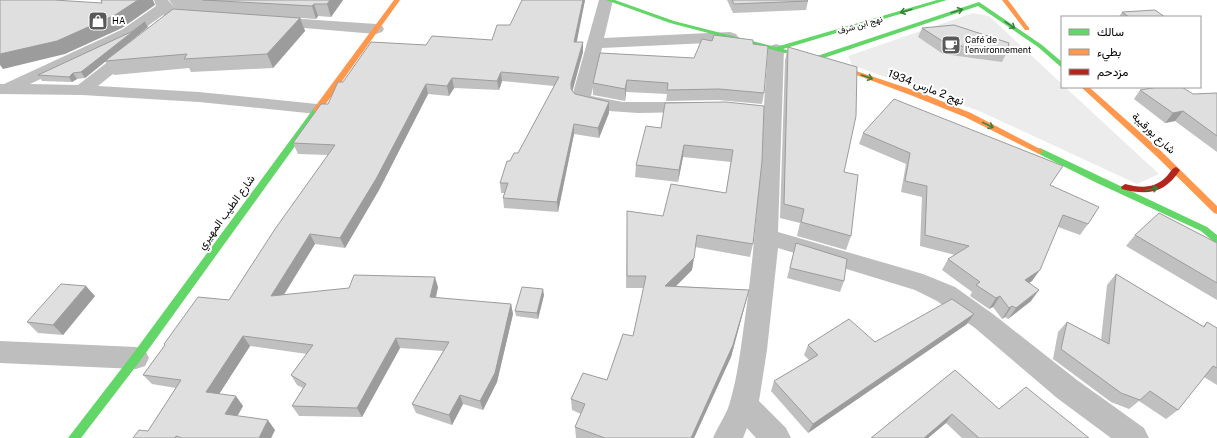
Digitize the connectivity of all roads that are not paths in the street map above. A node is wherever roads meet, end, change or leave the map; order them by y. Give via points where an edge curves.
1 (397, 0) edge
2 (608, 0) edge
3 (944, 0) edge
4 (968, 0) edge
5 (1005, 0) edge
6 (979, 4) junction
7 (167, 8) edge
8 (214, 18) edge
9 (260, 21) edge
10 (376, 29) junction
11 (730, 37) junction
12 (595, 43) junction
13 (1040, 46) junction
14 (776, 49) junction
15 (814, 59) junction
16 (1061, 65) edge
17 (2, 88) edge
18 (1087, 88) edge
19 (82, 90) junction
20 (711, 107) edge
21 (317, 109) junction
22 (1176, 170) junction
23 (1100, 181) junction
24 (1205, 198) junction
25 (1217, 206) edge
26 (1217, 211) edge
27 (766, 238) junction
28 (1217, 240) edge
29 (0, 352) edge
30 (136, 358) junction
31 (744, 405) junction
32 (74, 438) edge
33 (728, 438) edge
34 (776, 438) edge
35 (1134, 438) edge

1 - 10 street, شارع الطيب المهيري
2 - 11 street, نهج 2 مارس 1934 via 672,22
2 - 12 street
3 -> 14 street, نهج ابن شرف
4 - 6 street
5 - 6 street via 1004,4 996,6
5 - 13 street
6 -> 13 street
15 -> 6 street, نهج ابن شرف
7 - 8 street
7 - 17 street via 101,46
7 - 19 street via 151,36
9 - 10 street
10 - 21 street, شارع الطيب المهيري
11 - 12 street
11 - 14 street, نهج 2 مارس 1934
12 - 20 street via 582,99 595,104 639,107
13 - 16 street
14 - 15 street, نهج 2 مارس 1934
14 - 27 street via 764,112 771,174
15 -> 23 street, نهج 2 مارس 1934 via 968,115
17 - 19 street
18 - 22 street, شارع بورقيبة
19 - 21 street via 199,97
21 - 30 street, شارع الطيب المهيري
23 -> 22 street via 1136,190 1147,190 1160,187 1171,180
22 - 24 street, شارع بورقيبة
23 - 28 street, نهج 2 مارس 1934 via 1204,229
24 - 25 street, شارع بورقيبة
24 - 26 street, شارع بورقيبة
27 - 31 street via 754,350
27 - 35 street via 909,278 946,294
29 - 30 street
30 - 32 street, شارع الطيب المهيري
31 - 33 street
31 - 34 street

